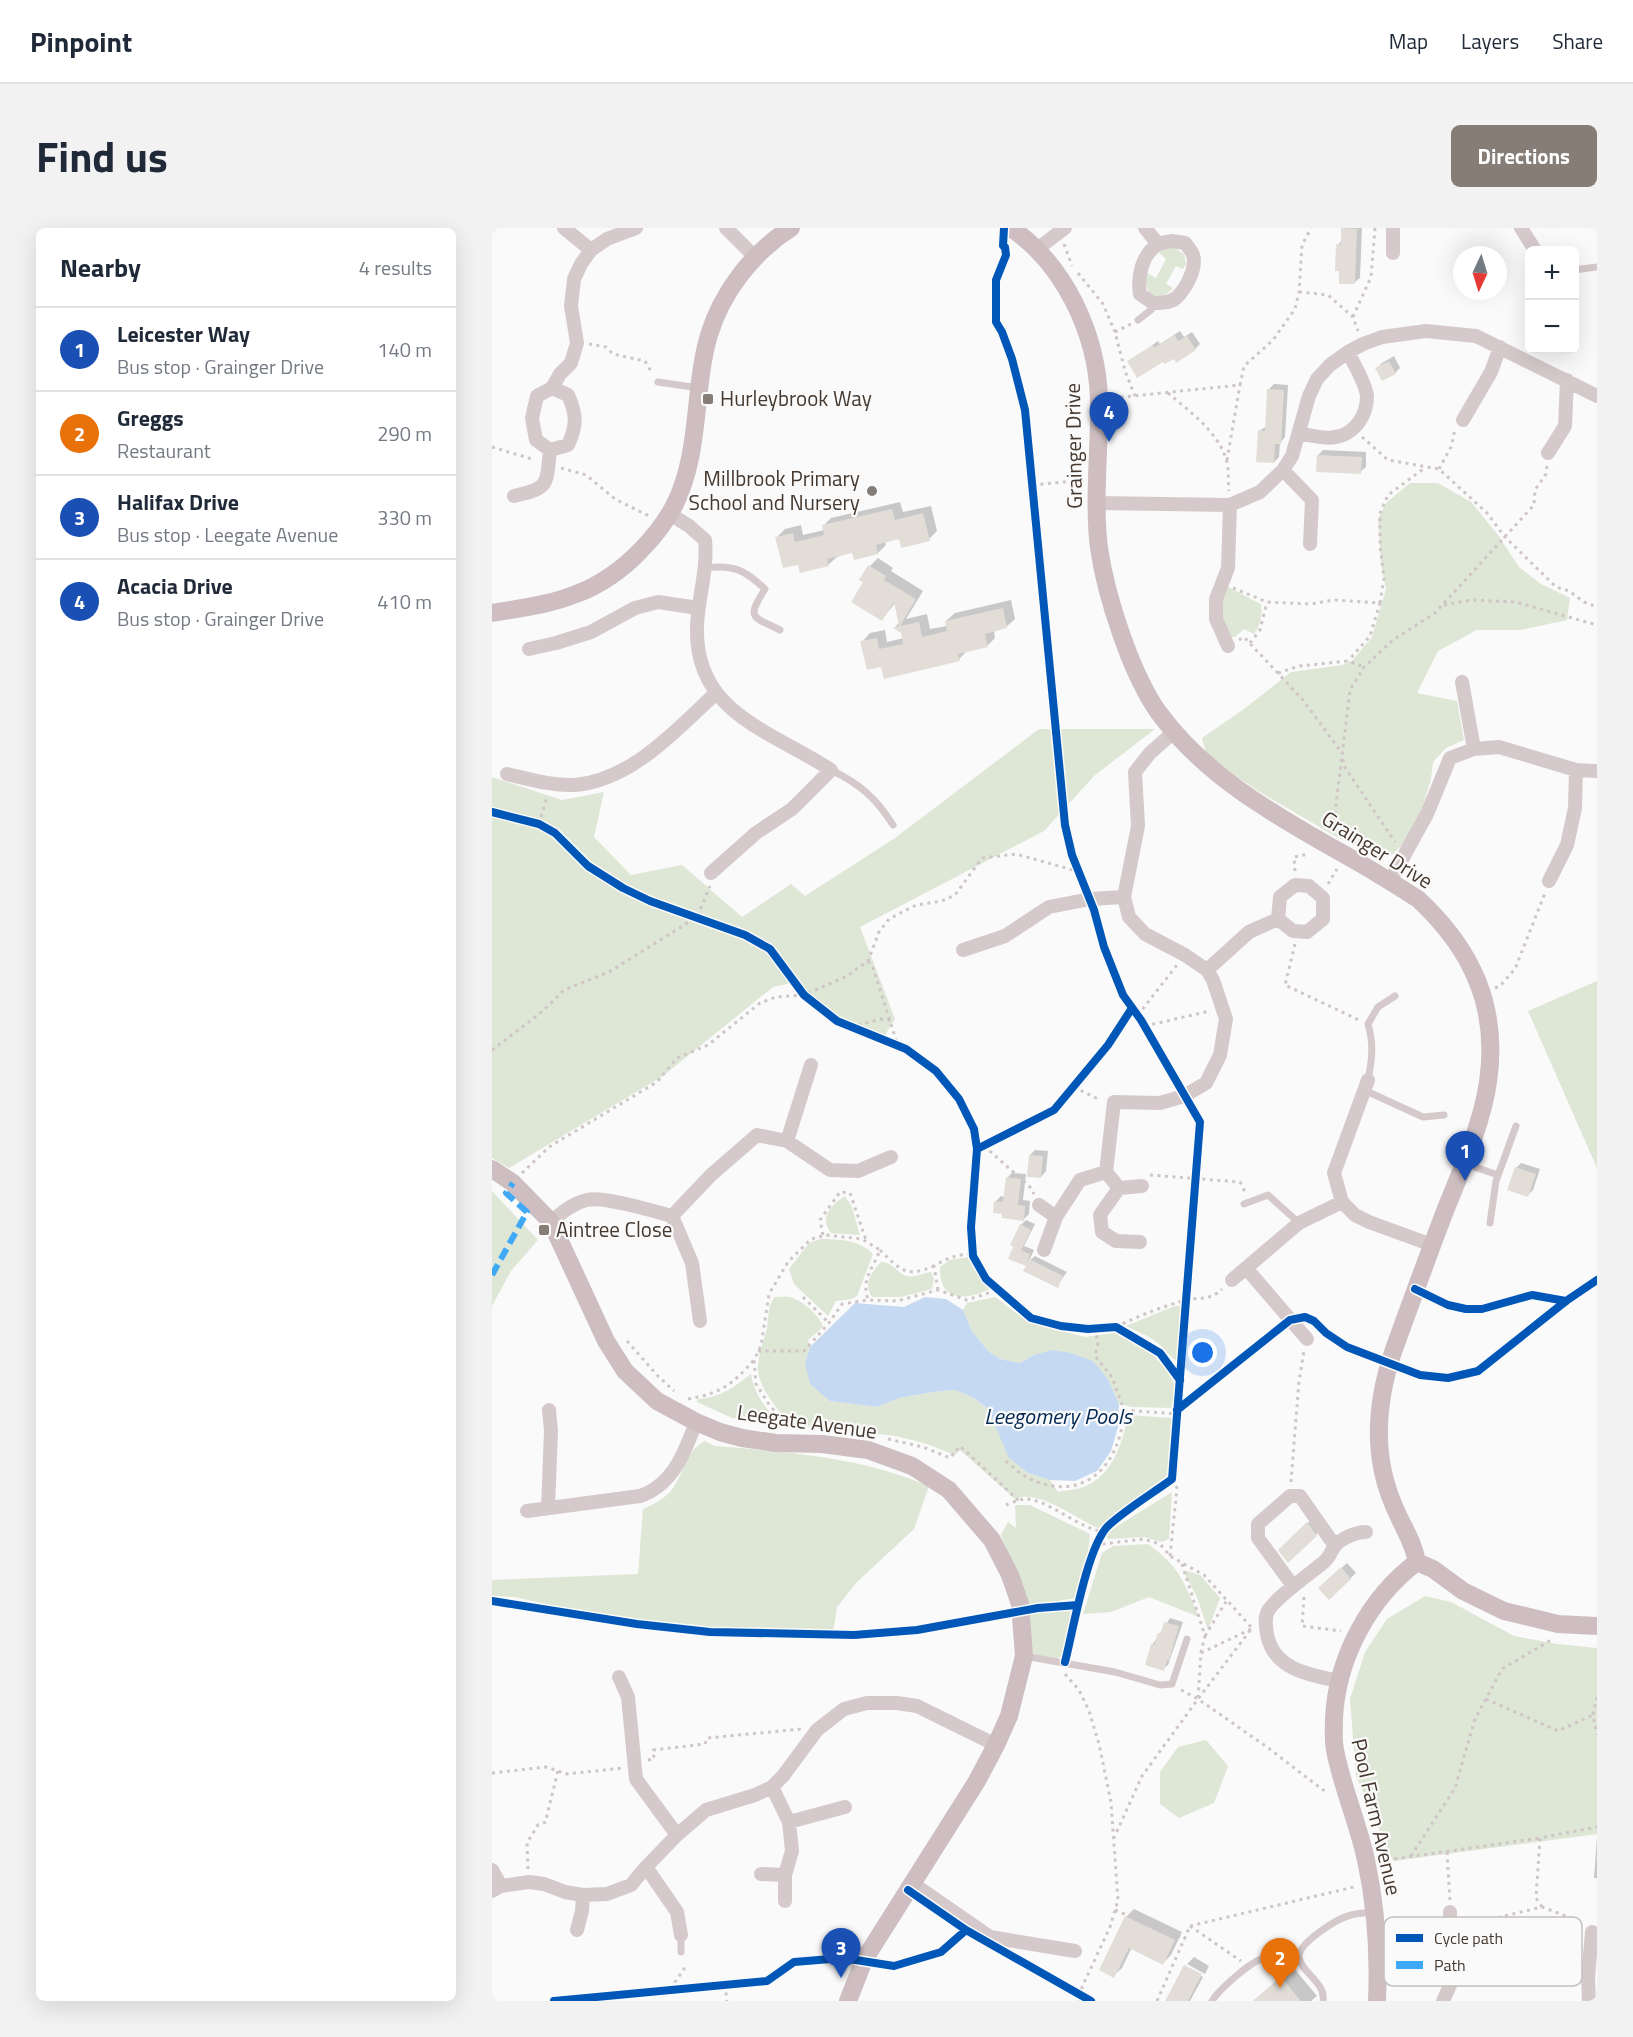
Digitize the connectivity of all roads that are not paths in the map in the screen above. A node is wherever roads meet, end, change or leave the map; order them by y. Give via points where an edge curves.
1 (564, 228) edge
2 (636, 228) edge
3 (726, 228) edge
4 (791, 228) edge
5 (1011, 228) edge
6 (1145, 228) edge
7 (1393, 228) edge
8 (1521, 228) edge
9 (1064, 229) edge
10 (1158, 244) junction
11 (1532, 246) edge
12 (1037, 249) junction
13 (591, 250) junction
14 (1393, 253) dead end
15 (756, 258) junction
16 (1597, 267) edge
17 (1579, 269) edge
18 (1153, 303) junction
19 (1138, 321) road end
20 (1500, 347) junction
21 (1348, 352) junction
22 (1526, 354) edge
23 (1524, 358) junction
24 (1567, 380) junction
25 (658, 382) road end
26 (552, 388) junction
27 (699, 388) junction
28 (1597, 396) edge
29 (1463, 420) road end
30 (1299, 433) junction
31 (550, 450) junction
32 (1548, 453) road end
33 (1283, 470) junction
34 (514, 496) dead end
35 (1097, 503) junction
36 (1230, 505) junction
37 (667, 519) junction
38 (1310, 544) dead end
39 (705, 568) junction
40 (698, 608) junction
41 (492, 613) edge
42 (780, 630) dead end
43 (1228, 646) road end
44 (529, 649) dead end
45 (1462, 682) dead end
46 (716, 694) junction
47 (1175, 731) junction
48 (1474, 749) junction
49 (831, 770) junction
50 (1576, 770) junction
51 (1597, 771) edge
52 (507, 774) dead end
53 (893, 825) dead end
54 (711, 873) road end
55 (1390, 881) junction
56 (1549, 882) road end
57 (1124, 897) junction
58 (1278, 919) junction
59 (963, 950) dead end
60 (1207, 970) junction
61 (1395, 996) dead end
62 (811, 1065) dead end
63 (1366, 1085) junction
64 (1444, 1115) dead end
65 (1516, 1125) dead end
66 (787, 1141) junction
67 (891, 1157) dead end
68 (1464, 1163) junction
69 (492, 1169) edge
70 (1106, 1172) junction
71 (1498, 1174) junction
72 (1142, 1186) road end
73 (1119, 1188) junction
74 (1342, 1202) junction
75 (1247, 1203) road end
76 (1039, 1205) road end
77 (672, 1216) junction
78 (1056, 1217) junction
79 (551, 1222) junction
80 (1299, 1223) junction
81 (1490, 1224) dead end
82 (1140, 1242) dead end
83 (1432, 1245) junction
84 (1044, 1250) dead end
85 (1246, 1268) junction
86 (1232, 1280) road end
87 (700, 1321) dead end
88 (1307, 1339) road end
89 (549, 1410) dead end
90 (696, 1422) junction
91 (548, 1508) junction
92 (527, 1511) dead end
93 (1366, 1532) dead end
94 (1335, 1546) junction
95 (1417, 1562) junction
96 (1296, 1584) junction
97 (1597, 1626) edge
98 (1187, 1639) dead end
99 (1023, 1656) junction
100 (619, 1677) dead end
101 (1339, 1681) junction
102 (996, 1745) junction
103 (772, 1787) junction
104 (845, 1807) dead end
105 (789, 1822) junction
106 (678, 1835) junction
107 (646, 1867) junction
108 (492, 1870) edge
109 (761, 1874) dead end
110 (785, 1875) junction
111 (912, 1883) junction
112 (497, 1888) edge
113 (583, 1895) junction
114 (785, 1901) dead end
115 (1374, 1912) junction
116 (577, 1930) dead end
117 (1594, 1930) edge
118 (681, 1935) joint
119 (1075, 1951) dead end
120 (681, 1952) road end
121 (1299, 1959) junction
122 (1450, 1986) edge
123 (848, 2001) edge
124 (1212, 2001) edge
125 (1323, 2001) edge
126 (1377, 2001) edge
127 (1443, 2001) edge
128 (1589, 2001) edge

1 - 13 street
2 - 13 street
3 - 15 street
4 - 15 street
5 - 12 street, Grainger Drive
6 - 10 street
7 - 14 street
8 - 11 street
9 - 12 street
10 - 18 street via 1144,261 1138,280 1140,294
10 - 18 street via 1185,243 1194,261 1184,288 1175,298
12 - 35 street, Grainger Drive via 1076,307 1093,356 1099,399
13 - 26 street via 574,279 571,306 577,343 571,363
15 - 27 street via 735,281 719,308 709,335
16 - 17 lane
18 - 19 lane
20 - 21 street via 1476,336 1426,332 1382,337
20 - 23 street
20 - 29 street via 1491,372
21 - 30 street via 1317,379
21 - 30 street via 1367,396 1364,415 1353,430 1341,437
22 - 23 street
23 - 24 street
24 - 28 street
24 - 32 street via 1565,426
25 - 27 lane
26 - 31 street via 537,396 532,418 536,440
26 - 31 street via 568,395 575,411 575,429 568,445
27 - 37 street via 691,451
30 - 33 street
31 - 34 street via 547,481 537,491
33 - 36 street via 1260,492
33 - 38 street via 1312,500
35 - 36 street
35 - 47 street, Grainger Drive via 1105,581 1120,632 1140,679
36 - 43 street via 1228,568 1216,599 1216,619
37 - 39 street via 689,526 705,540
37 - 41 street via 632,559 578,594
39 - 40 street
39 - 42 lane via 737,568 752,577 765,590 753,608 755,618
40 - 44 street via 658,602 635,608 591,632
40 - 46 street via 696,647 707,681
45 - 48 street
46 - 49 street via 739,715
46 - 52 street via 663,741 614,774 574,785
47 - 55 street, Grainger Drive via 1184,745 1247,796
47 - 57 street via 1149,753 1135,772 1138,826
48 - 50 street via 1499,747
48 - 55 street via 1450,758 1427,814
49 - 53 lane via 853,781 876,800
49 - 54 street via 792,809
50 - 51 street
50 - 56 street via 1575,808 1567,845
55 - 68 street, Grainger Drive via 1441,920 1458,942 1482,994 1488,1017 1488,1082
57 - 59 street via 1049,907 1005,936
57 - 60 street via 1129,917 1145,934
58 - 58 street via 1280,897 1295,885 1309,886 1323,898 1323,919 1307,932 1293,931
58 - 60 street via 1249,932
60 - 70 street via 1226,1019 1220,1055 1206,1083 1184,1096 1160,1103 1108,1101
61 - 63 lane via 1378,1007 1368,1024 1372,1059
62 - 66 street
63 - 64 lane via 1423,1117
63 - 74 street via 1334,1173
65 - 71 lane
66 - 67 street via 830,1170 858,1171
66 - 77 street via 757,1135
68 - 71 lane
68 - 83 street, Grainger Drive
69 - 79 street, Leegate Avenue via 513,1183
70 - 73 street
70 - 78 street via 1080,1180
71 - 81 lane
72 - 73 street
73 - 82 street via 1100,1215 1102,1232 1116,1241
74 - 80 street
74 - 83 street via 1369,1222
75 - 80 lane via 1268,1195
76 - 78 street
77 - 79 street via 606,1200 588,1200 564,1210
77 - 87 street via 692,1263
78 - 84 street
79 - 90 street, Leegate Avenue via 606,1341 625,1371 657,1401
80 - 85 street
83 - 95 street, Grainger Drive via 1385,1377 1378,1430 1382,1471 1414,1545
85 - 86 street
85 - 88 street
89 - 91 street
90 - 91 street via 681,1461 649,1493
90 - 99 street, Leegate Avenue via 742,1438 868,1450 912,1466 949,1490 992,1540 1010,1575 1020,1604
91 - 92 street
93 - 94 street via 1356,1532
94 - 96 street via 1330,1557
94 - 96 street via 1300,1496 1290,1496 1258,1524 1258,1538
95 - 97 street via 1463,1592 1504,1611 1558,1624
95 - 101 street, Pool Farm Avenue via 1377,1602 1355,1639
96 - 101 street via 1268,1610 1265,1622 1272,1650 1282,1662 1304,1674
98 - 99 lane via 1172,1684 1160,1685 1115,1672
99 - 102 street, Leegate Avenue via 1009,1716
100 - 106 street via 628,1697 636,1779
101 - 115 street, Pool Farm Avenue via 1334,1749 1366,1859
102 - 103 street via 917,1706 867,1703 844,1708 817,1730
102 - 111 street, Leegate Avenue
103 - 105 street
103 - 106 street via 706,1810
104 - 105 street
105 - 110 street via 792,1851
106 - 107 street
107 - 113 street via 631,1885 607,1894
107 - 118 street via 677,1911
108 - 112 street
109 - 110 street
110 - 114 street
111 - 119 street via 990,1937
111 - 123 street, Leegate Avenue via 864,1960
112 - 113 street via 529,1882
113 - 116 street
115 - 121 lane via 1350,1915 1310,1938
115 - 126 street, Pool Farm Avenue
117 - 128 street
118 - 120 lane
121 - 124 lane via 1282,1955 1255,1960 1217,1992
121 - 125 lane via 1318,1984
122 - 127 street

